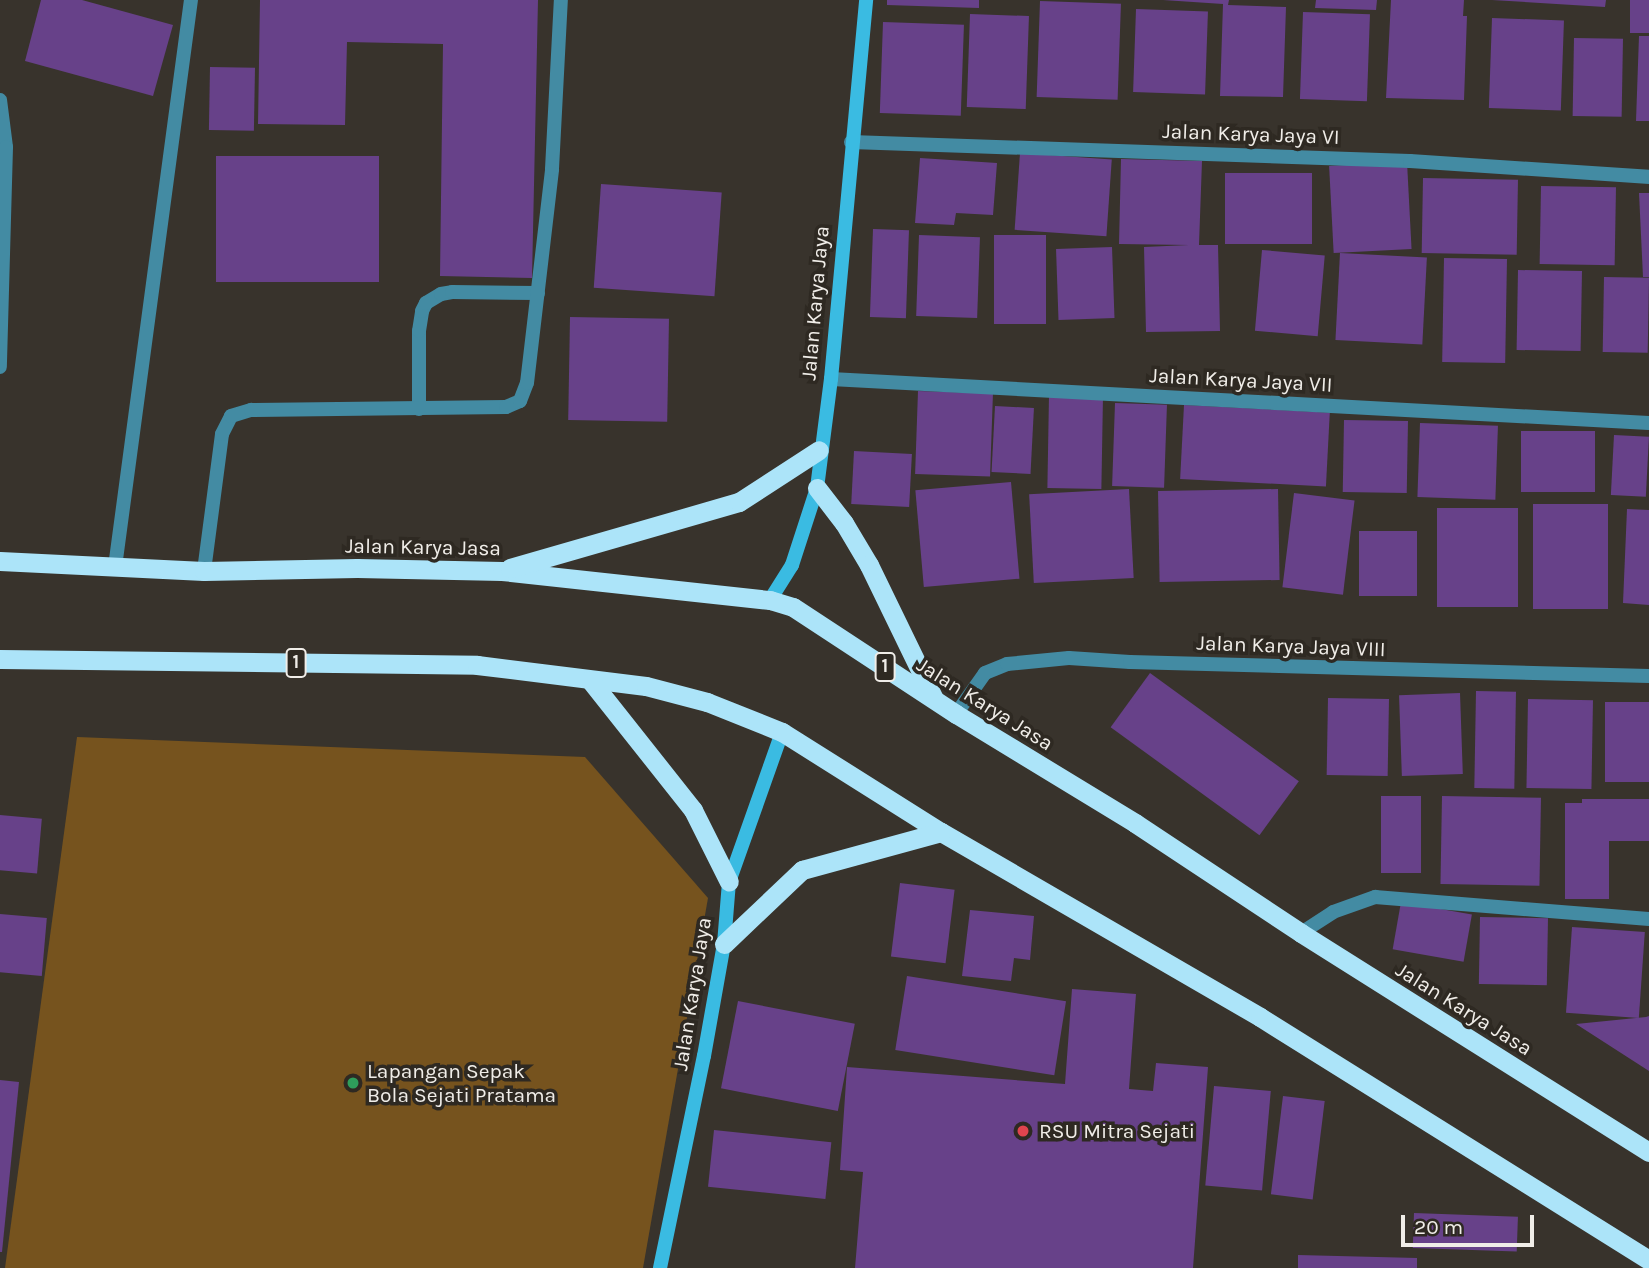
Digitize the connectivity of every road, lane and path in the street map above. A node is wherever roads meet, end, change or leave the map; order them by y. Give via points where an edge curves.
1 (191, 0) edge
2 (561, 0) edge
3 (866, 0) edge
4 (0, 100) edge
5 (851, 142) junction
6 (1649, 177) edge
7 (2, 263) edge
8 (538, 293) junction
9 (0, 367) edge
10 (831, 379) junction
11 (419, 409) junction
12 (1649, 423) edge
13 (820, 450) junction
14 (817, 488) junction
15 (0, 561) edge
16 (115, 567) junction
17 (204, 571) junction
18 (502, 571) junction
19 (770, 600) junction
20 (0, 659) edge
21 (1649, 676) edge
22 (590, 680) junction
23 (933, 699) junction
24 (956, 714) junction
25 (782, 732) junction
26 (942, 832) junction
27 (729, 882) junction
28 (1649, 919) edge
29 (1301, 933) junction
30 (724, 944) junction
31 (1649, 1152) edge
32 (1649, 1260) edge
33 (660, 1268) edge

1 - 16 street
2 - 8 street via 552,169
3 - 5 main road, Jalan Karya Jaya
4 - 7 street via 6,147
5 - 6 street, Jalan Karya Jaya VI via 1410,161
5 - 10 main road, Jalan Karya Jaya
7 - 9 street
8 - 11 street via 527,383 520,401 506,407
8 - 11 street via 452,292 426,303 419,331
10 - 12 street, Jalan Karya Jaya VII
10 - 13 main road, Jalan Karya Jaya
11 - 17 street via 251,410 231,416 222,434
13 - 14 main road, Jalan Karya Jaya
13 - 18 highway via 739,502
14 - 19 main road, Jalan Karya Jaya via 792,565
14 - 23 highway via 869,565
15 - 16 highway, Jalan Karya Jasa / 1
16 - 17 highway, Jalan Karya Jasa / 1
17 - 18 highway, Jalan Karya Jasa / 1
18 - 19 highway, Jalan Karya Jasa / 1
19 - 23 highway, Jalan Karya Jasa / 1 via 793,607
20 - 22 highway, 1 via 477,666
21 - 24 street, Jalan Karya Jaya VIII via 1069,658 1007,664 985,673
22 - 25 highway, 1 via 646,686 695,699
22 - 27 highway via 693,810
23 - 24 highway, Jalan Karya Jasa / 1
24 - 29 highway, Jalan Karya Jasa / 1 via 1135,823
25 - 26 highway, 1
25 - 27 main road, Jalan Karya Jaya
26 - 30 highway via 802,870
26 - 32 highway, 1 via 1260,1017
27 - 30 main road, Jalan Karya Jaya
28 - 29 street via 1375,897 1333,912
29 - 31 highway, Jalan Karya Jasa / 1
30 - 33 main road, Jalan Karya Jaya

